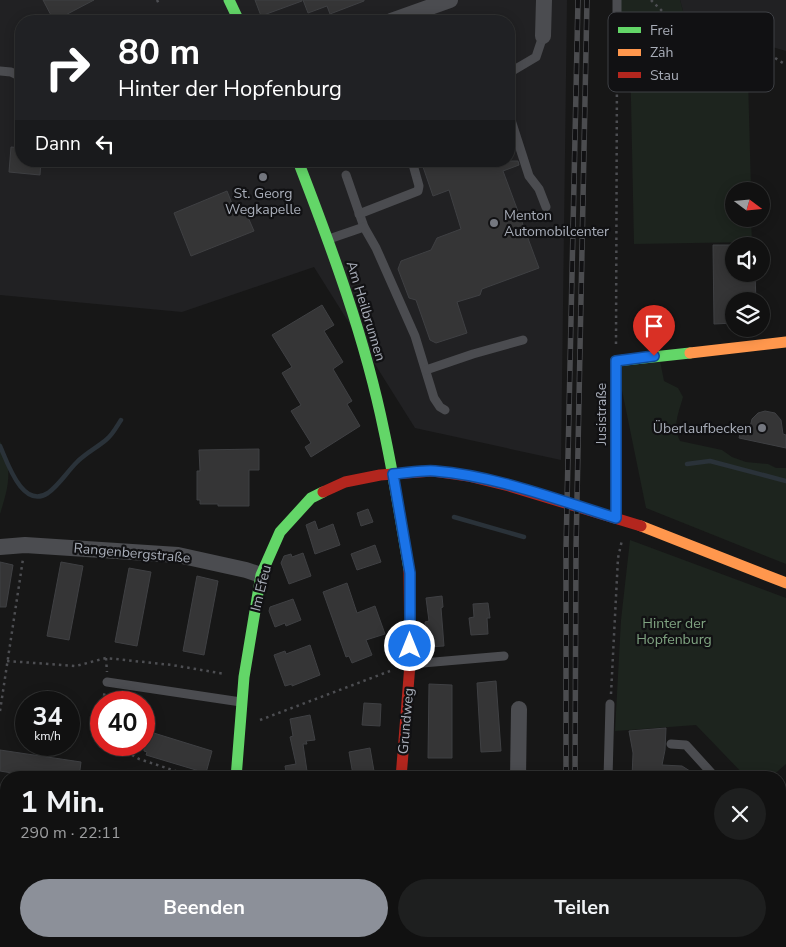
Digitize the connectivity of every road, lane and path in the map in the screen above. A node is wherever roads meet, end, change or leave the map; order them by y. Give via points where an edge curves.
1 (157, 0) edge
2 (229, 0) edge
3 (450, 0) edge
4 (544, 0) edge
5 (651, 0) edge
6 (159, 4) dead end
7 (663, 12) edge
8 (236, 15) edge
9 (408, 15) edge
10 (543, 36) joint
11 (774, 57) edge
12 (786, 66) edge
13 (515, 69) edge
14 (0, 71) edge
15 (15, 74) edge
16 (617, 92) edge
17 (515, 133) edge
18 (300, 167) edge
19 (414, 167) edge
20 (346, 175) dead end
21 (546, 207) dead end
22 (359, 214) junction
23 (364, 227) junction
24 (328, 239) junction
25 (523, 340) dead end
26 (786, 342) edge
27 (616, 361) junction
28 (426, 370) junction
29 (446, 410) dead end
30 (393, 474) junction
31 (616, 518) junction
32 (622, 539) dead end
33 (25, 545) junction
34 (0, 548) edge
35 (261, 575) junction
36 (786, 582) edge
37 (504, 656) dead end
38 (7, 661) junction
39 (410, 664) junction
40 (244, 677) junction
41 (108, 682) dead end
42 (241, 702) junction
43 (610, 704) joint
44 (519, 709) dead end
45 (0, 711) edge
46 (240, 728) junction
47 (670, 744) dead end
48 (134, 756) edge
49 (176, 771) edge
50 (237, 771) edge
51 (402, 771) edge
52 (518, 771) edge
53 (608, 771) edge
54 (710, 771) edge

1 - 6 path
2 - 8 street
3 - 9 street
4 - 10 street
5 - 7 path
10 - 13 lane via 536,57
11 - 12 path
14 - 15 lane
16 - 27 path
17 - 21 lane via 529,176 539,189
18 - 24 street, Am Heilbrunnen
19 - 22 lane via 418,191
20 - 22 lane
22 - 23 lane
23 - 24 lane
23 - 28 lane via 376,248
24 - 30 street, Am Heilbrunnen via 360,340
25 - 28 lane
26 - 27 street
27 - 31 street, Jusistraße
28 - 29 lane via 434,398
30 - 31 street via 433,471 468,476
30 - 35 street, Im Efeu via 345,482 310,498 280,532
30 - 39 street, Grundweg via 410,573
31 - 36 street
32 - 43 path via 618,558
33 - 34 street, Rangenbergstraße
33 - 35 street, Rangenbergstraße via 178,555
33 - 38 path
35 - 40 street, Im Efeu
37 - 39 lane
38 - 40 path via 76,666 106,658
38 - 45 path
39 - 46 path
39 - 51 street, Grundweg
40 - 42 street, Im Efeu
41 - 42 lane
42 - 46 street, Im Efeu
43 - 53 lane
44 - 52 street
46 - 50 street, Im Efeu
47 - 54 lane via 686,745
48 - 49 path

